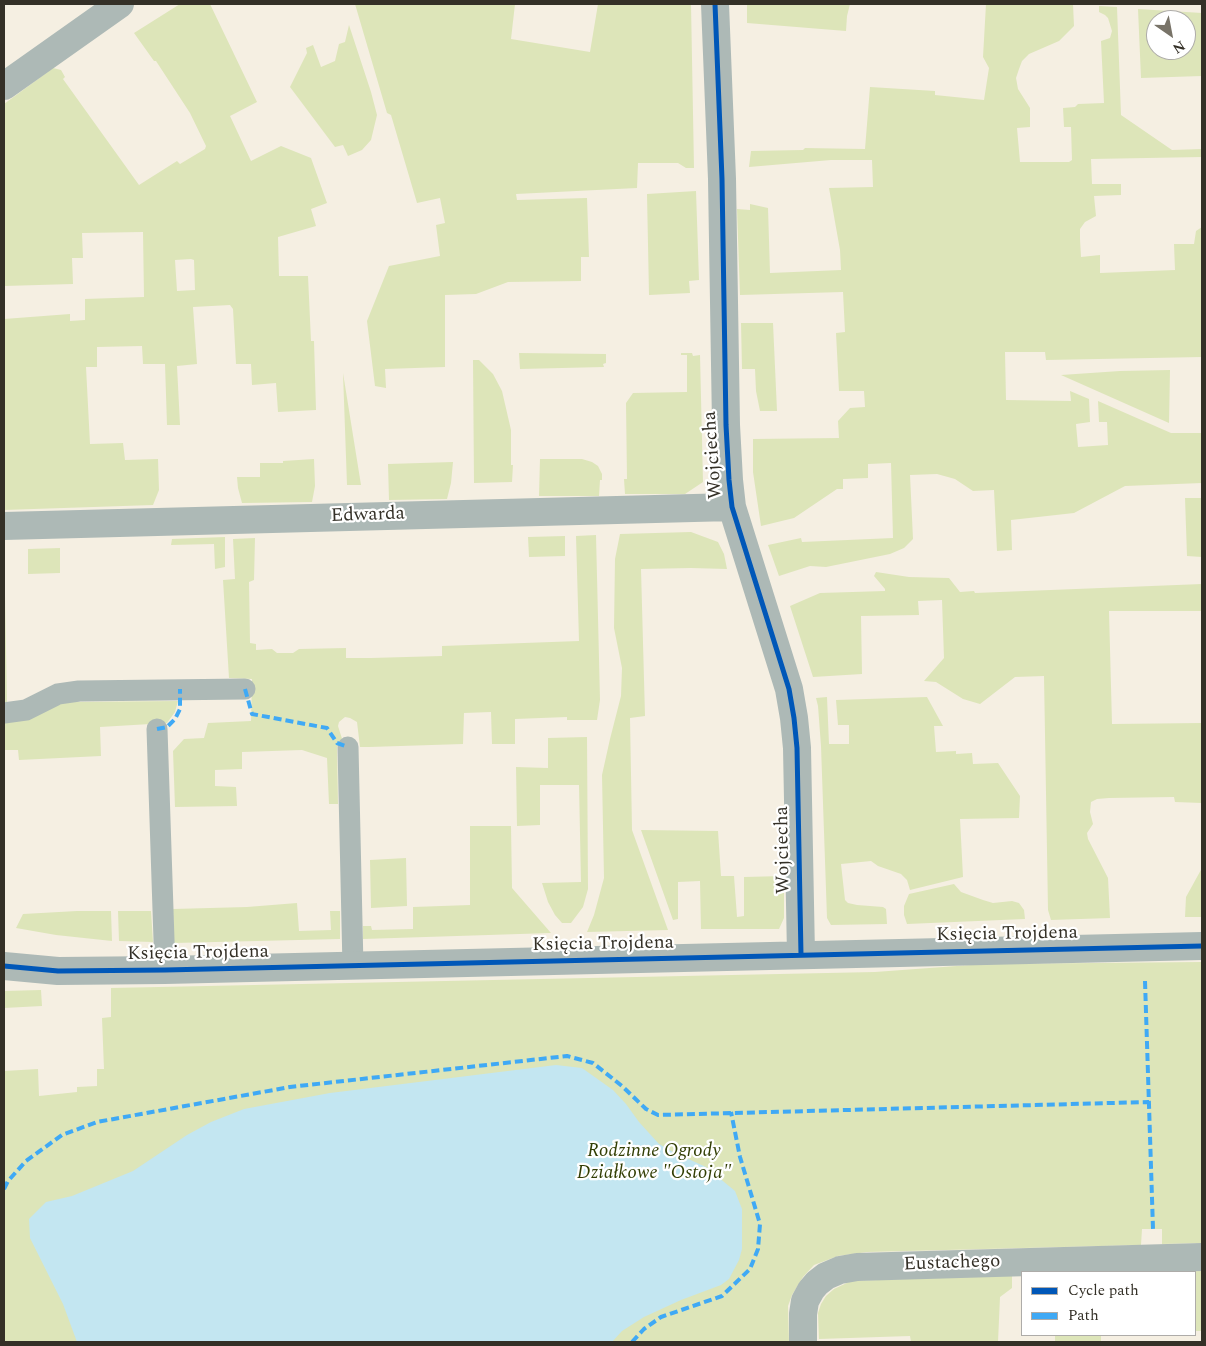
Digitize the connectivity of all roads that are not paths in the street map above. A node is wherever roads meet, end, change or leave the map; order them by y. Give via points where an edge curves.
1 (120, 4) edge
2 (715, 4) edge
3 (4, 86) edge
4 (732, 507) junction
5 (4, 526) edge
6 (245, 689) dead end
7 (4, 712) edge
8 (156, 729) dead end
9 (348, 747) dead end
10 (1202, 946) edge
11 (801, 955) junction
12 (4, 966) edge
13 (353, 967) junction
14 (165, 970) junction
15 (1202, 1257) edge
16 (803, 1342) edge

1 - 3 street
2 - 4 street, Wojciecha via 726,425
4 - 5 street, Edwarda
4 - 11 street, Wojciecha via 789,689 794,718
6 - 7 lane via 79,691 58,694 26,710
8 - 14 lane
9 - 13 lane
10 - 11 street, Księcia Trojdena
11 - 13 street, Księcia Trojdena
12 - 14 street, Księcia Trojdena via 58,971
13 - 14 street, Księcia Trojdena
15 - 16 street, Eustachego via 840,1270 826,1276 805,1301

